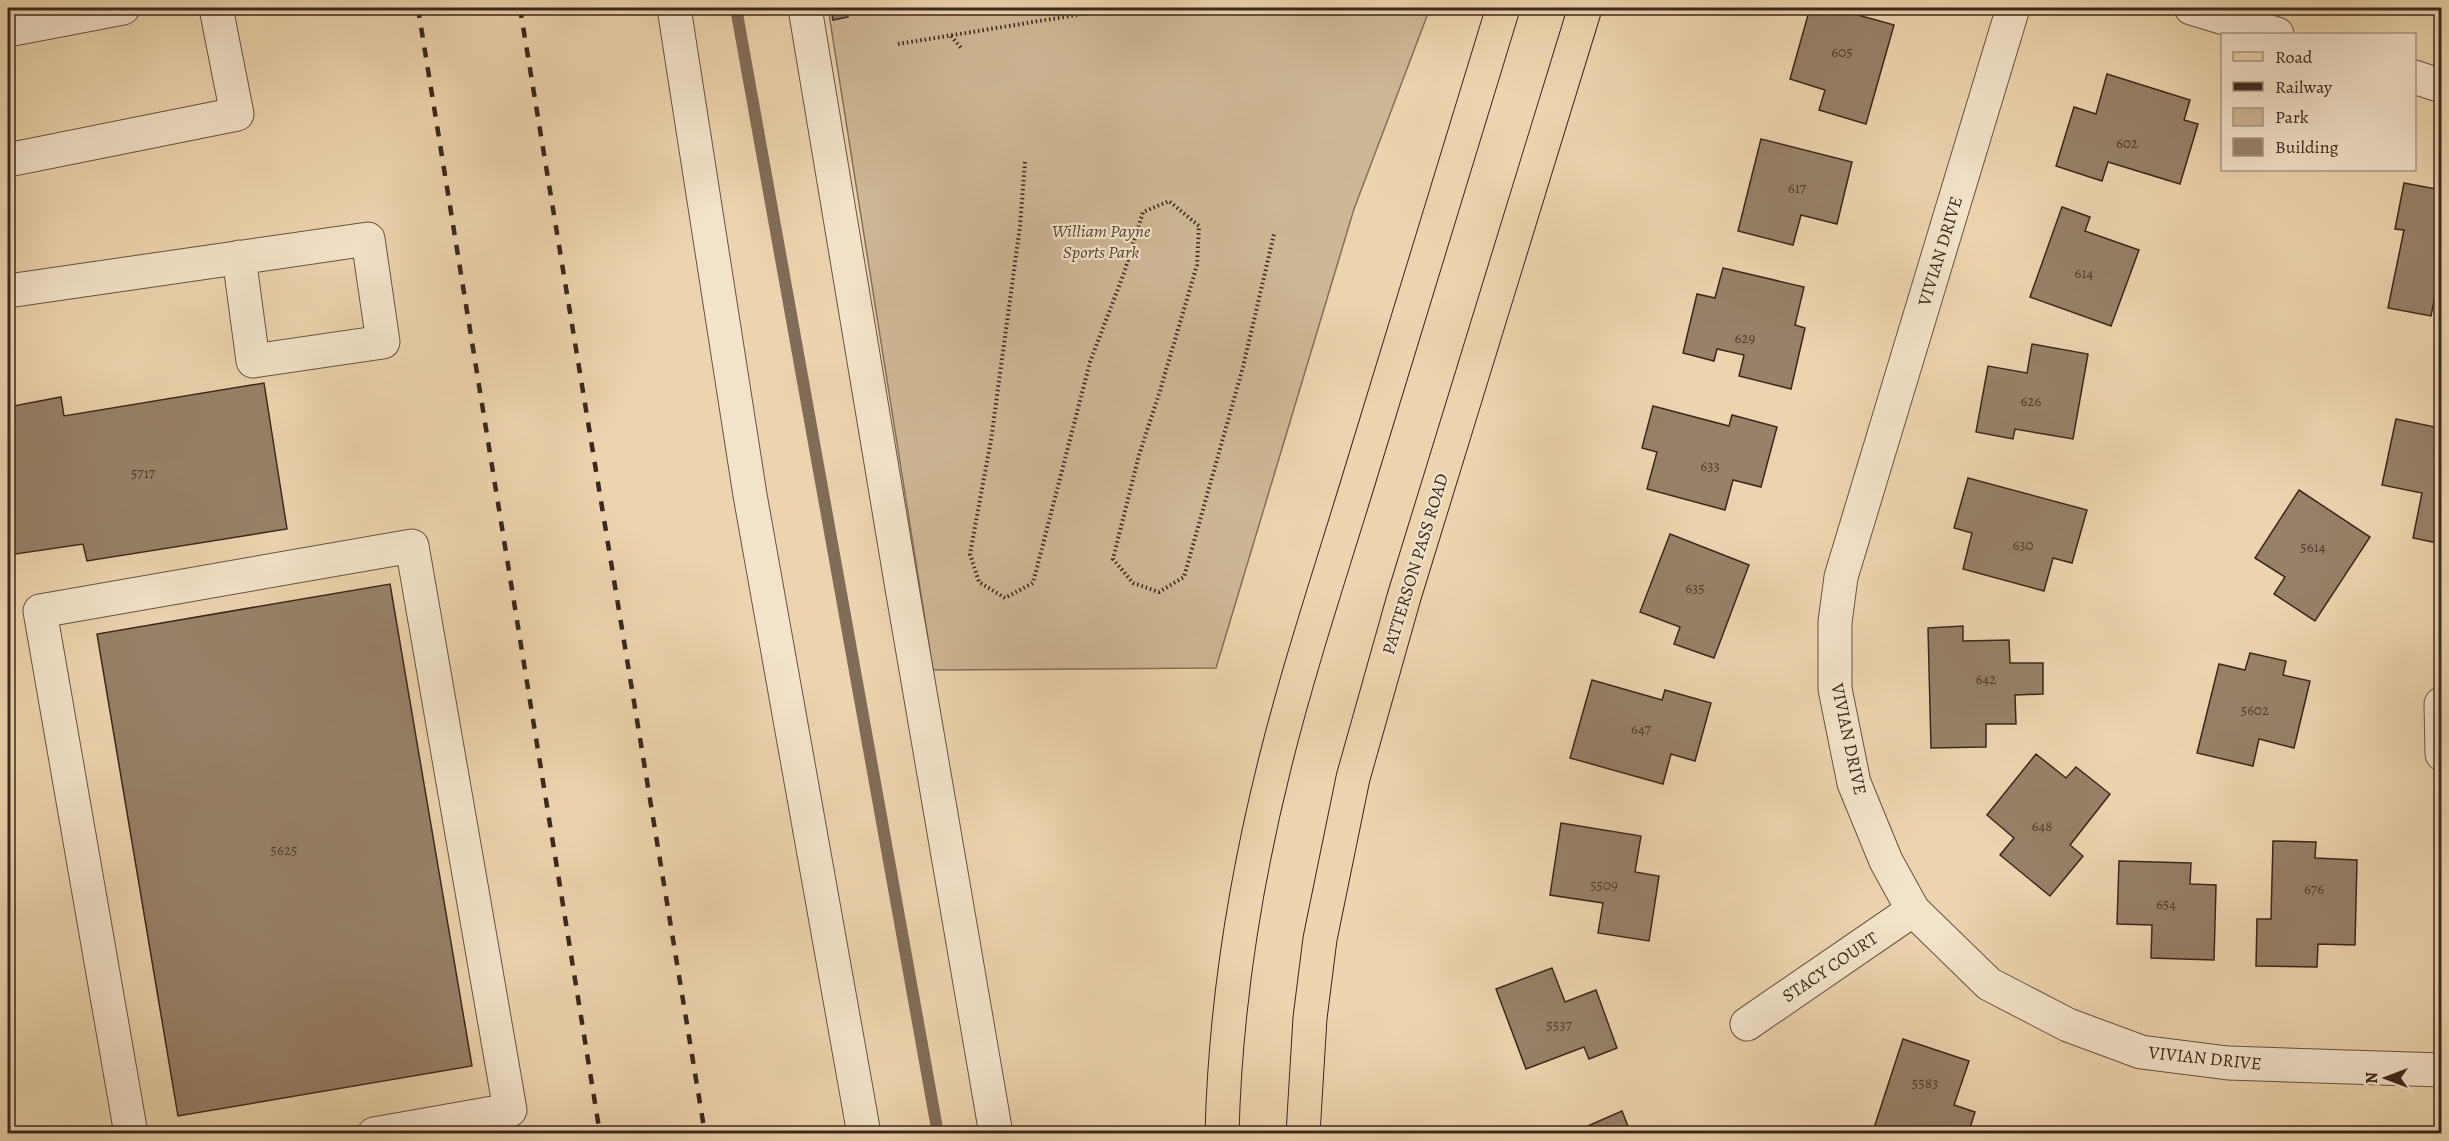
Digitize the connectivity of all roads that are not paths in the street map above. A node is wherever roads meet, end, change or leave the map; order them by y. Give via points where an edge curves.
1 (123, 8) edge
2 (216, 8) edge
3 (674, 8) edge
4 (805, 8) edge
5 (1503, 8) edge
6 (1585, 8) edge
7 (2013, 8) edge
8 (2191, 8) edge
9 (8, 30) edge
10 (2274, 33) edge
11 (2416, 77) edge
12 (2442, 86) edge
13 (8, 160) edge
14 (238, 257) junction
15 (8, 291) edge
16 (2441, 704) edge
17 (2442, 754) edge
18 (1913, 910) junction
19 (1747, 1024) dead end
20 (2442, 1070) edge
21 (131, 1134) edge
22 (374, 1134) edge
23 (864, 1134) edge
24 (996, 1134) edge
25 (1222, 1134) edge
26 (1303, 1134) edge

1 - 9 street
2 - 13 street via 237,114
3 - 23 street via 750,495
4 - 24 street
5 - 25 main road via 1275,763 1257,839 1242,932
6 - 26 main road, PATTERSON PASS ROAD via 1404,597 1353,778 1320,939 1310,1018
7 - 18 street, VIVIAN DRIVE via 1841,577 1835,622 1835,689 1854,783 1886,861
8 - 10 street
11 - 12 street
14 - 14 street via 368,239 383,342 253,361
14 - 15 street
16 - 17 street
18 - 19 street, STACY COURT
18 - 20 street, VIVIAN DRIVE via 1989,984 2068,1025 2141,1052 2228,1063
21 - 22 street via 40,611 412,546 510,1110

